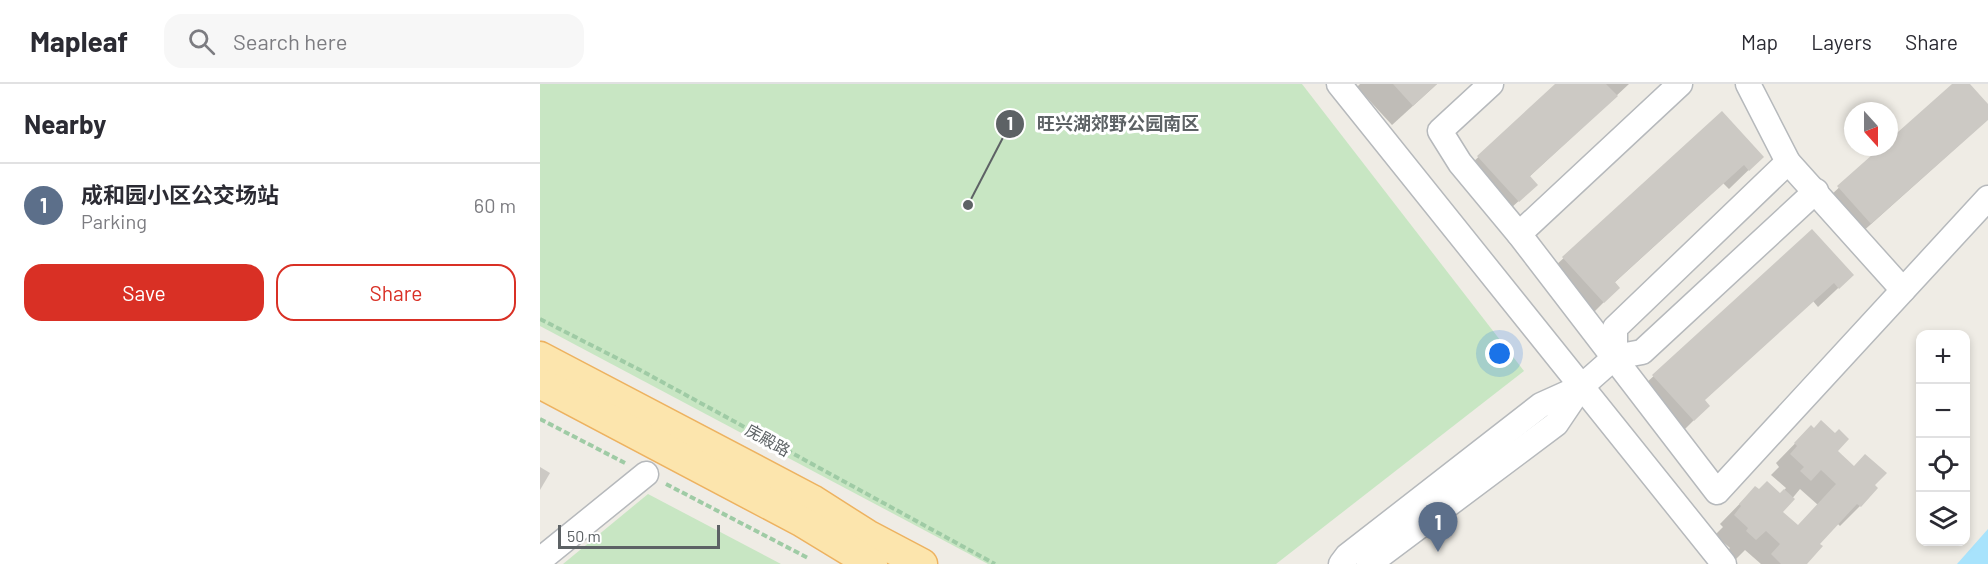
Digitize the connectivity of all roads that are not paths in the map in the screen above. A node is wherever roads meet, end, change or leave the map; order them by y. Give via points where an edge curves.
1 (1339, 84) edge
2 (1491, 84) edge
3 (1680, 84) edge
4 (1748, 84) edge
5 (1788, 162) junction
6 (1816, 191) junction
7 (1988, 198) edge
8 (1519, 234) junction
9 (1903, 290) junction
10 (540, 357) edge
11 (1615, 357) junction
12 (540, 383) edge
13 (1581, 387) junction
14 (646, 474) road end
15 (540, 560) edge
16 (872, 564) edge
17 (922, 564) edge
18 (1341, 564) edge
19 (1369, 564) edge
20 (1724, 564) edge

1 - 13 lane
2 - 8 lane via 1440,131 1460,163
3 - 8 lane
4 - 5 lane
5 - 6 lane
5 - 11 lane via 1615,327
6 - 9 lane
6 - 11 lane via 1642,352
7 - 9 lane
8 - 11 lane
9 - 11 lane via 1717,492
10 - 17 main road, 庑殿路 via 812,500
11 - 13 lane
12 - 16 main road via 801,521
13 - 18 lane via 1541,405
13 - 19 lane via 1556,424
13 - 20 lane
14 - 15 lane

